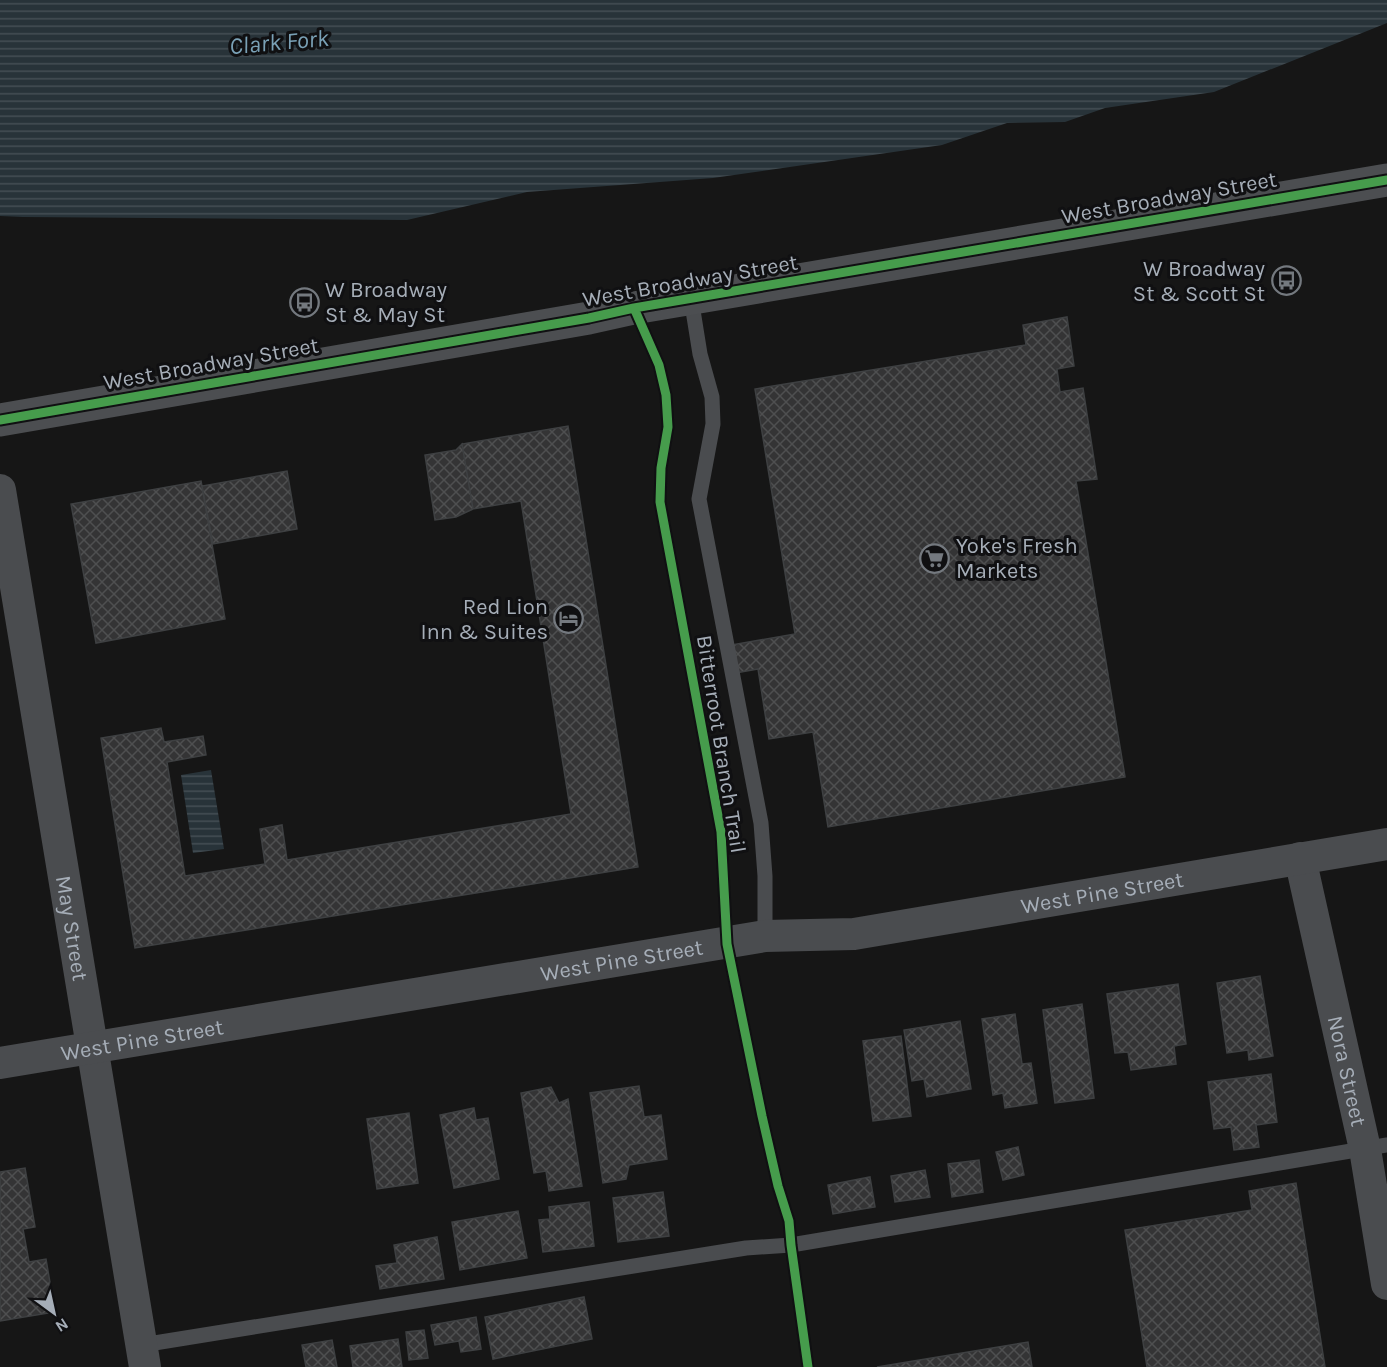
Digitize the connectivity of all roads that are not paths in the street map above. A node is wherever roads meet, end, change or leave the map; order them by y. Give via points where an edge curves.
1 (1387, 180) edge
2 (691, 298) junction
3 (0, 420) edge
4 (0, 490) edge
5 (1387, 844) edge
6 (1300, 858) junction
7 (765, 936) junction
8 (92, 1047) junction
9 (0, 1063) edge
10 (1376, 1147) edge
11 (1387, 1284) edge
12 (143, 1356) edge

1 - 2 main road, West Broadway Street
2 - 3 main road, West Broadway Street
2 - 7 lane via 712,397 713,424 699,499 761,823
4 - 8 street, May Street
5 - 6 street, West Pine Street
6 - 7 street, West Pine Street via 854,934
6 - 10 street, Nora Street
7 - 8 street, West Pine Street
8 - 9 street, West Pine Street
8 - 12 street, May Street
10 - 11 street, Nora Street
10 - 12 lane via 791,1245 734,1250

